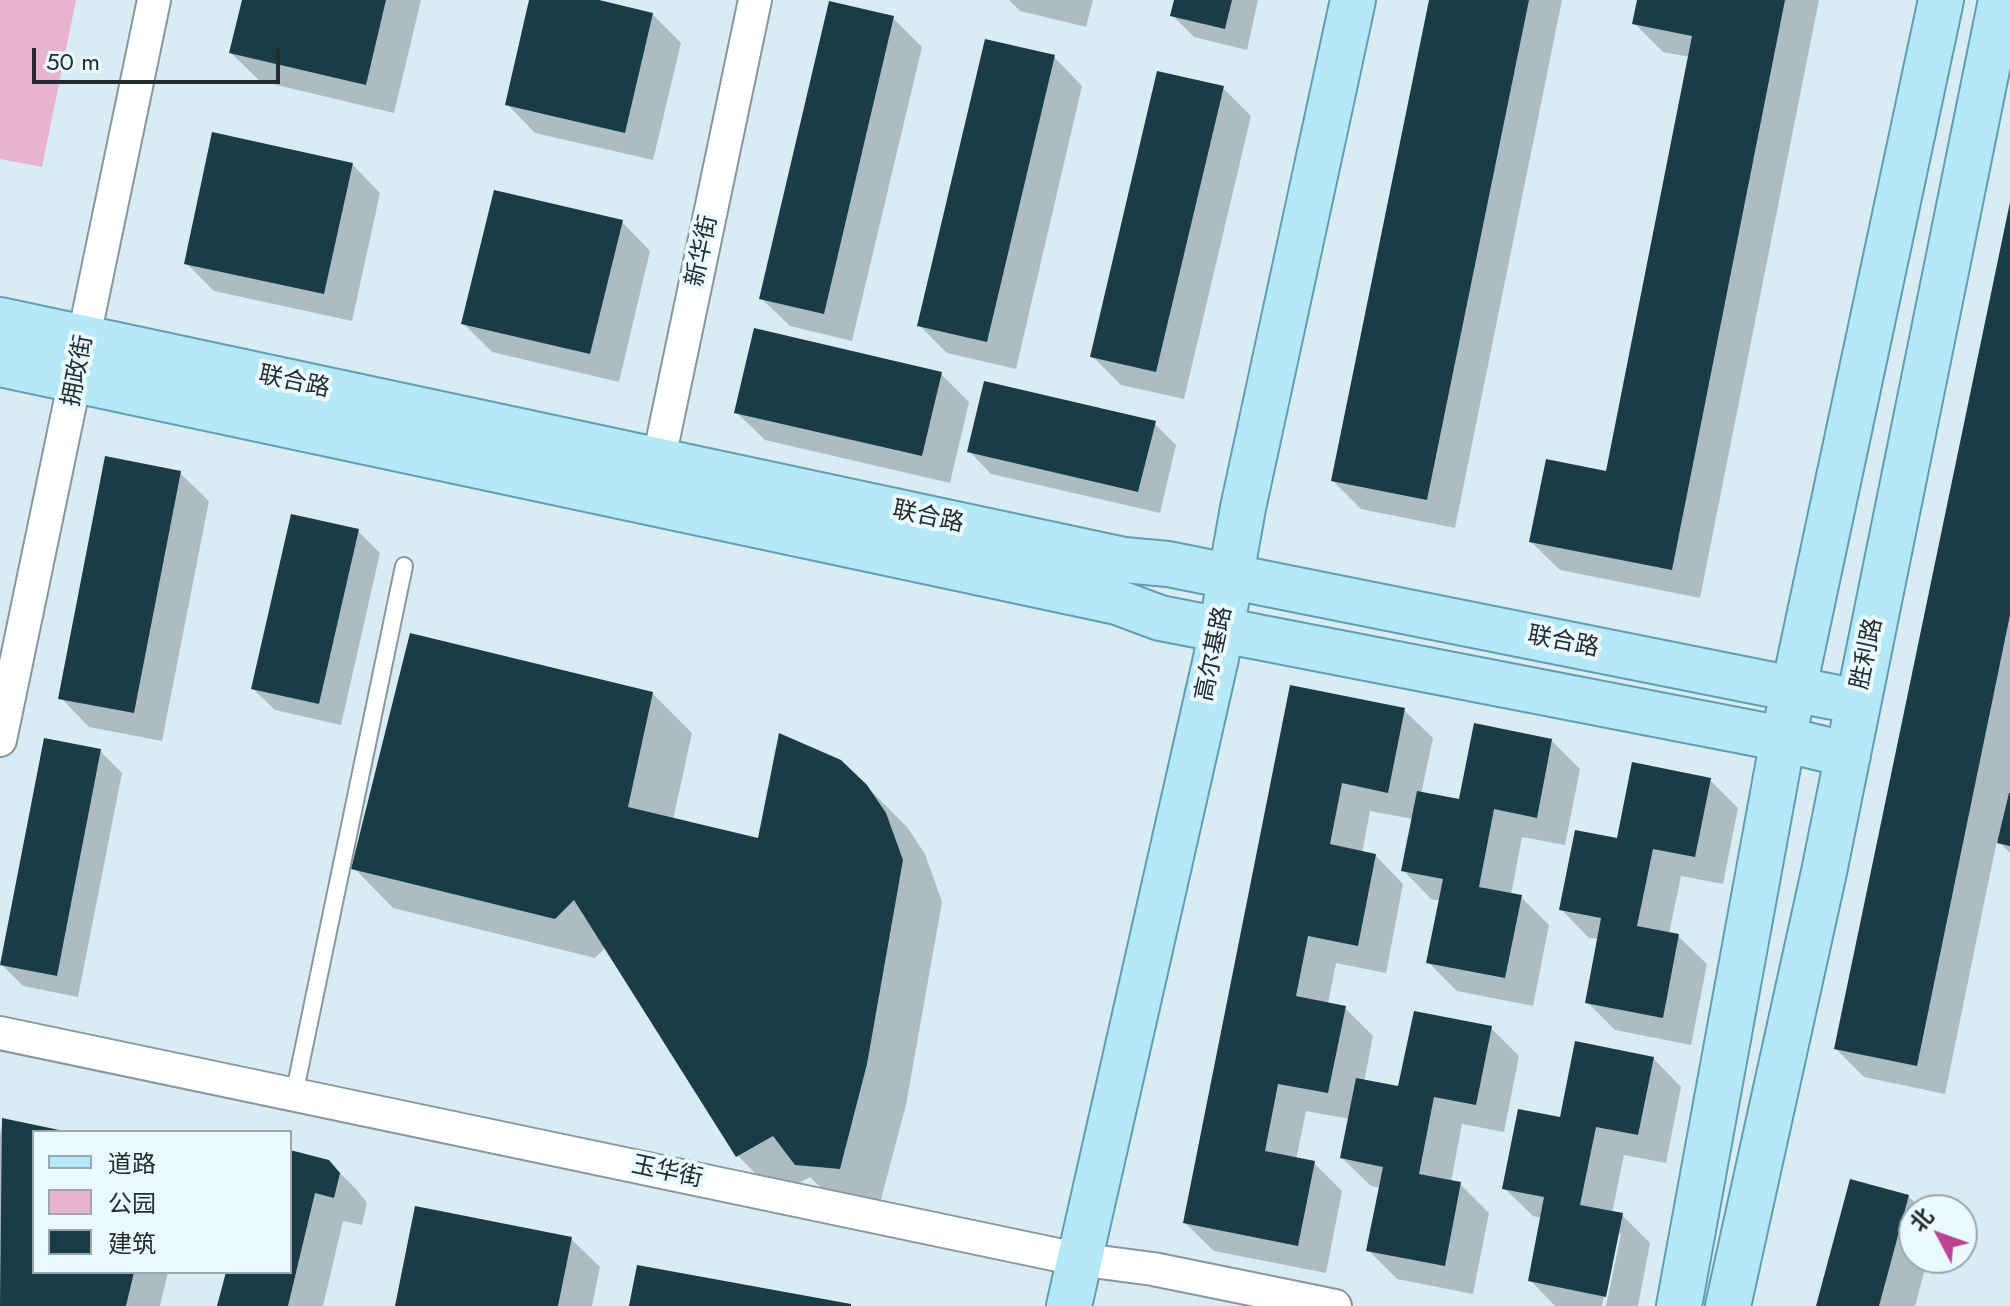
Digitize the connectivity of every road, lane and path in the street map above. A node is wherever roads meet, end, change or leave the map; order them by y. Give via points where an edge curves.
1 (154, 0) edge
2 (755, 0) edge
3 (1353, 0) edge
4 (1941, 0) edge
5 (2001, 0) edge
6 (0, 320) edge
7 (86, 338) junction
8 (0, 364) edge
9 (78, 381) junction
10 (654, 482) junction
11 (404, 566) dead end
12 (1231, 577) junction
13 (1221, 630) junction
14 (1794, 689) junction
15 (1858, 702) junction
16 (1783, 739) junction
17 (0, 740) edge
18 (1848, 755) junction
19 (0, 1033) edge
20 (294, 1095) junction
21 (1077, 1259) junction
22 (1069, 1306) edge
23 (1335, 1306) edge
24 (1679, 1306) edge
25 (1728, 1306) edge

1 - 7 street, 拥政街
2 - 10 street, 新华街
3 - 12 main road, 高尔基路
4 - 14 main road
5 - 15 main road, 胜利路
6 - 7 main road, 联合路
7 - 9 street, 拥政街
7 - 10 main road, 联合路
8 - 9 main road, 联合路
9 - 10 main road, 联合路
9 - 17 street, 拥政街
10 - 12 main road, 联合路
10 - 13 main road, 联合路
11 - 20 lane
12 - 13 main road, 高尔基路
12 - 14 main road, 联合路
13 - 16 main road, 联合路
13 - 21 main road, 高尔基路
14 - 15 main road, 联合路
14 - 16 main road
15 - 18 main road, 胜利路
16 - 18 main road, 联合路
16 - 24 main road
18 - 25 main road, 胜利路
19 - 20 street, 玉华街
20 - 21 street, 玉华街
21 - 22 main road, 高尔基路
21 - 23 street, 玉华街

